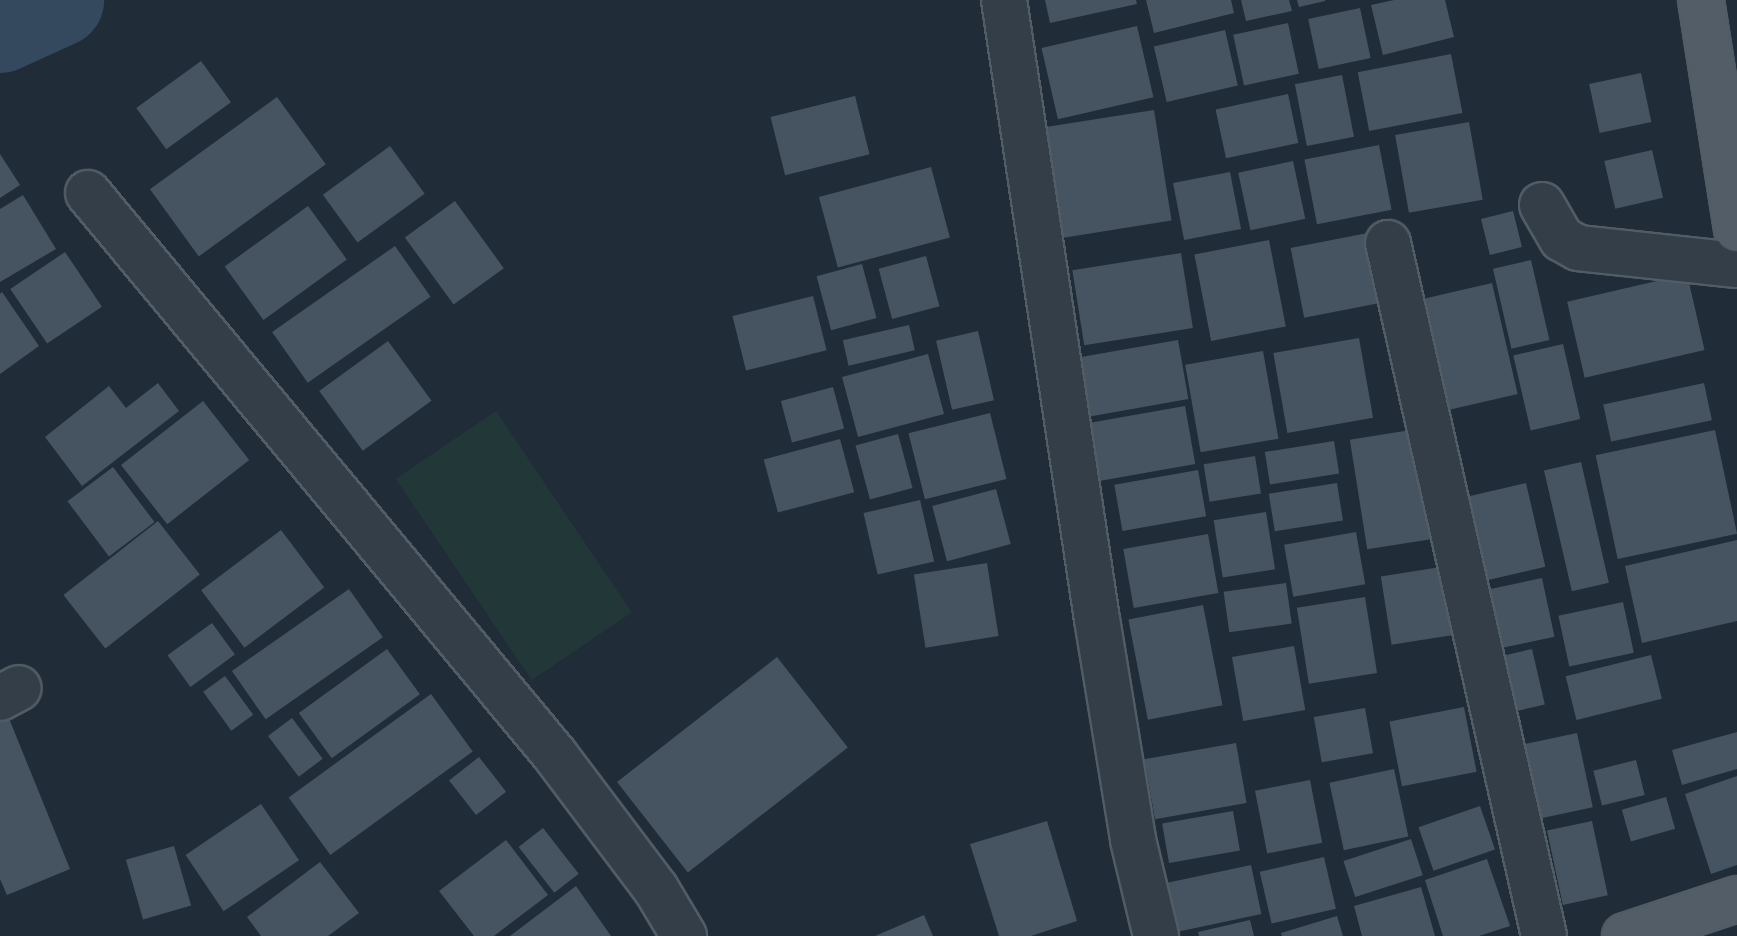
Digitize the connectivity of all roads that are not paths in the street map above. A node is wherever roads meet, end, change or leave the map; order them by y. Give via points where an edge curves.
1 (1004, 0) edge
2 (1701, 0) edge
3 (88, 193) dead end
4 (1542, 205) dead end
5 (1737, 229) edge
6 (1388, 243) dead end
7 (1737, 265) edge
8 (1737, 899) edge
9 (684, 936) edge
10 (1156, 936) edge
11 (1544, 936) edge
12 (1625, 936) edge

1 - 10 street via 1097,619 1133,840
2 - 5 main road
3 - 9 street via 555,755 656,889
4 - 7 street via 1562,239 1578,248
6 - 11 street
8 - 12 main road

